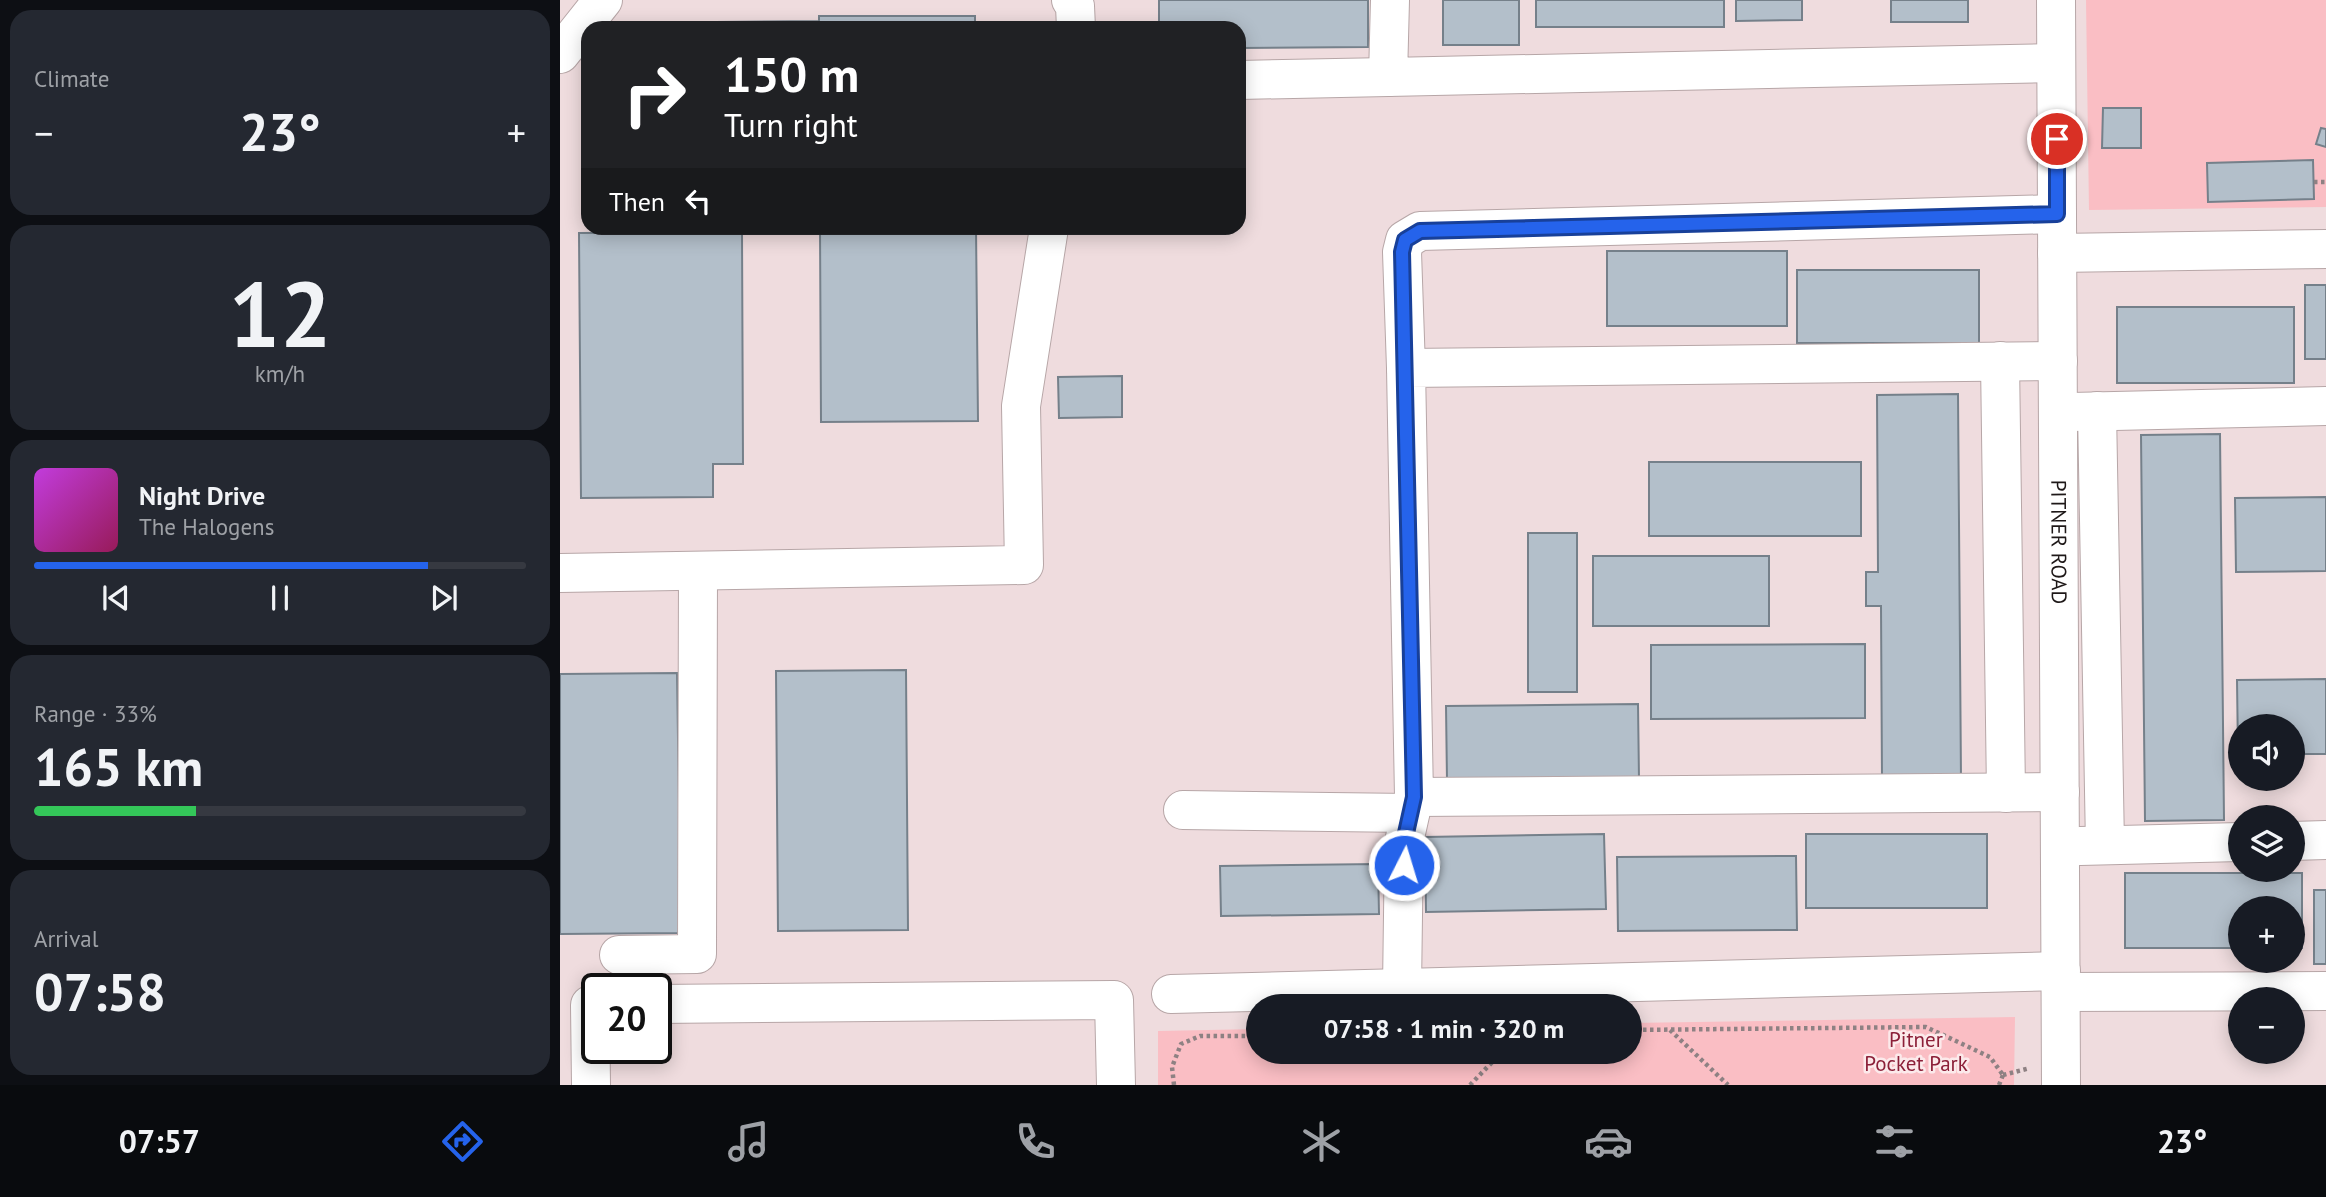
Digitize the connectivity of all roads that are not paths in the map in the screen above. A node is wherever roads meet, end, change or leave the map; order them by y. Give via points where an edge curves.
1 (603, 0) edge
2 (1071, 0) edge
3 (1390, 0) edge
4 (2056, 0) edge
5 (586, 21) edge
6 (1076, 21) edge
7 (581, 28) edge
8 (560, 54) edge
9 (2056, 63) junction
10 (1388, 76) junction
11 (1246, 80) edge
12 (2057, 214) junction
13 (1048, 235) edge
14 (2326, 248) edge
15 (2057, 253) junction
16 (2058, 361) junction
17 (2000, 362) junction
18 (1406, 368) junction
19 (2326, 406) edge
20 (2097, 411) junction
21 (2058, 428) junction
22 (2002, 444) junction
23 (2099, 487) junction
24 (2059, 505) junction
25 (2003, 522) junction
26 (2059, 566) junction
27 (2100, 566) junction
28 (698, 571) junction
29 (560, 573) edge
30 (2004, 636) junction
31 (2059, 636) junction
32 (2102, 682) junction
33 (2060, 719) junction
34 (2005, 720) junction
35 (2103, 753) junction
36 (2060, 792) junction
37 (2006, 793) junction
38 (1412, 805) junction
39 (1183, 810) dead end
40 (2326, 840) edge
41 (2305, 841) edge
42 (2228, 842) edge
43 (2105, 845) junction
44 (2061, 846) junction
45 (619, 956) dead end
46 (2061, 981) junction
47 (1402, 988) junction
48 (2326, 991) edge
49 (1171, 994) dead end
50 (672, 1004) edge
51 (591, 1064) edge
52 (591, 1085) edge
53 (1116, 1085) edge
54 (2062, 1085) edge

1 - 5 street
2 - 6 street
3 - 10 street
4 - 9 street, PITNER ROAD
7 - 8 street
9 - 10 street
9 - 12 street, PITNER ROAD
10 - 11 street
12 - 15 street, PITNER ROAD
12 - 18 street via 1420,231 1405,240 1402,252
13 - 28 street via 1021,406 1024,565
14 - 15 street
15 - 16 street, PITNER ROAD
16 - 17 street
16 - 21 street, PITNER ROAD
17 - 18 street
17 - 22 street
18 - 38 street
19 - 20 street
20 - 21 street
20 - 23 street
21 - 22 street
21 - 24 street, PITNER ROAD
22 - 25 street
23 - 24 street
23 - 27 street
24 - 25 street
24 - 26 street, PITNER ROAD
25 - 30 street
26 - 27 street
26 - 31 street, PITNER ROAD
27 - 32 street
28 - 29 street
28 - 45 street via 697,954
30 - 31 street
30 - 34 street
31 - 33 street, PITNER ROAD
32 - 33 street
32 - 35 street
33 - 34 street
33 - 35 street
33 - 36 street, PITNER ROAD
34 - 37 street
35 - 43 street
36 - 37 street
36 - 44 street, PITNER ROAD
37 - 38 street
38 - 39 street
38 - 47 street via 1404,842
40 - 41 street
42 - 43 street
43 - 44 street
44 - 46 street, PITNER ROAD
46 - 47 street
46 - 48 street
46 - 54 street, PITNER ROAD
47 - 49 street
50 - 53 street via 1114,1000
51 - 52 street

